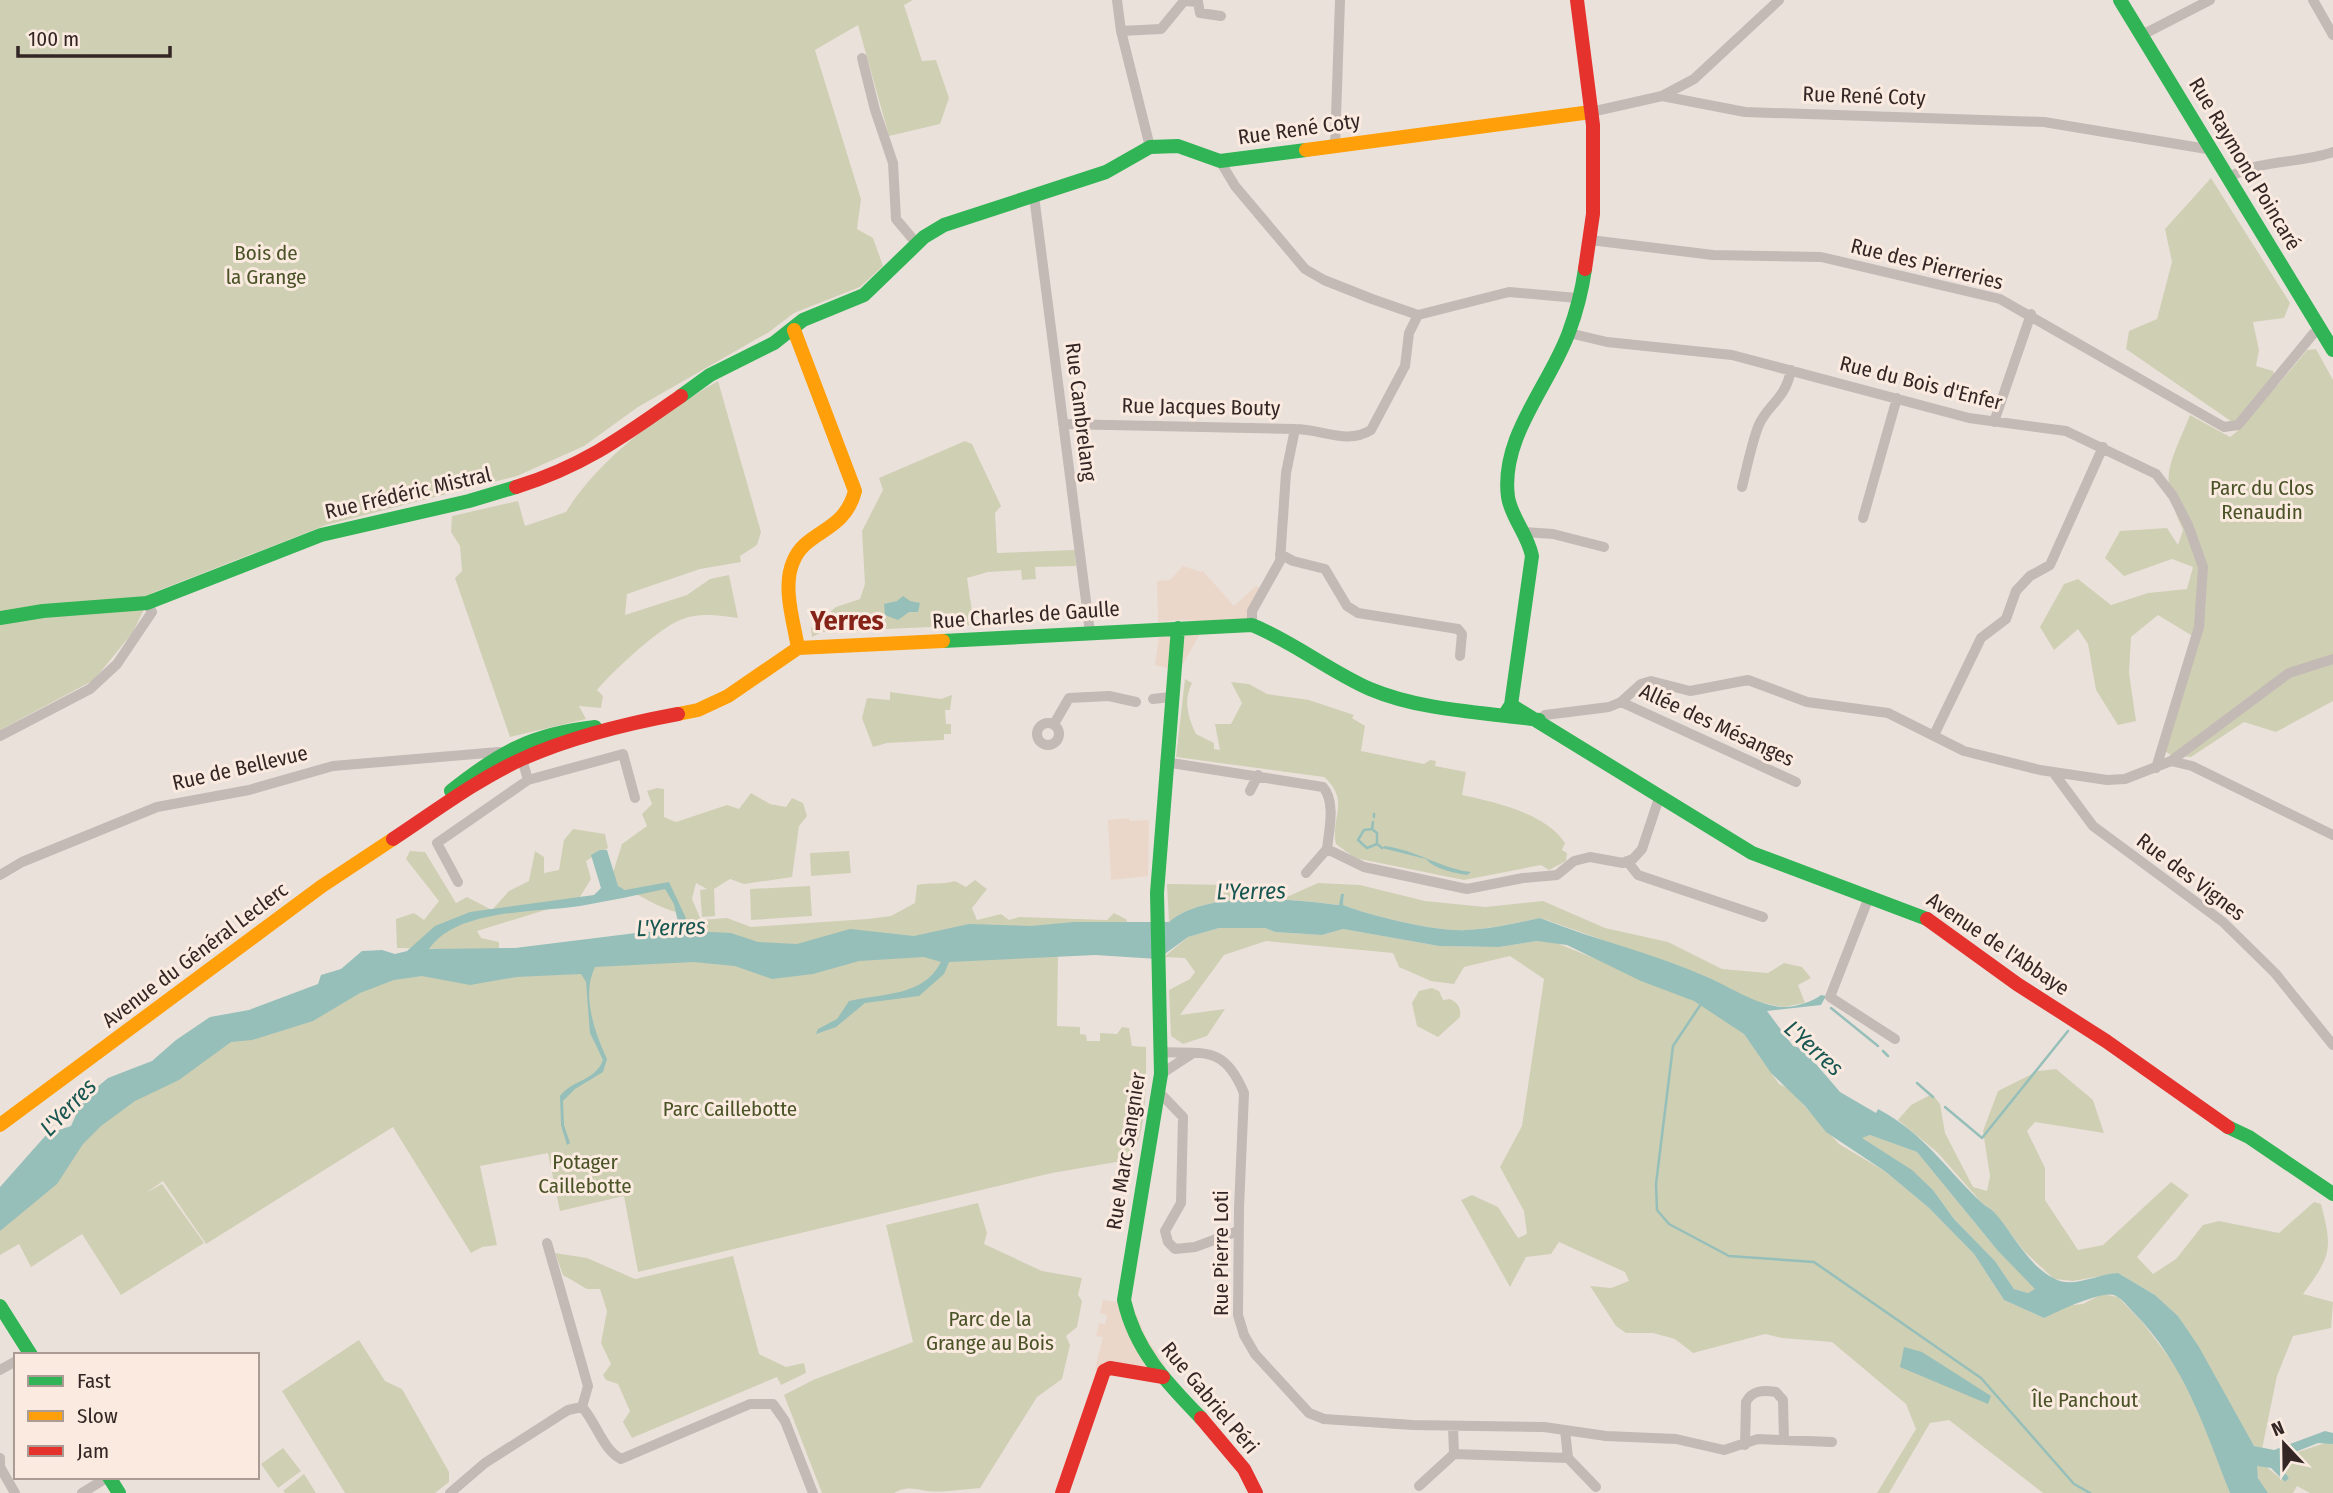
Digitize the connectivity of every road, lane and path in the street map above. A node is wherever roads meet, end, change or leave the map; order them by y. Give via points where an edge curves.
1 (1117, 0) edge
2 (1340, 0) edge
3 (1577, 0) edge
4 (1779, 0) edge
5 (2120, 0) edge
6 (2210, 0) edge
7 (2327, 0) edge
8 (2315, 3) edge
9 (1221, 16) dead end
10 (1121, 31) junction
11 (2141, 35) junction
12 (2333, 35) edge
13 (862, 58) dead end
14 (1662, 96) junction
15 (1591, 113) junction
16 (1335, 146) junction
17 (1150, 147) junction
18 (2213, 150) junction
19 (2333, 152) edge
20 (1220, 161) junction
21 (2231, 177) junction
22 (1034, 196) junction
23 (1590, 240) junction
24 (917, 244) junction
25 (1577, 298) junction
26 (2031, 314) junction
27 (1418, 315) junction
28 (794, 330) junction
29 (2321, 330) junction
30 (1569, 333) junction
31 (2333, 350) edge
32 (1791, 370) junction
33 (1897, 398) junction
34 (1994, 422) junction
35 (1063, 424) junction
36 (1295, 429) junction
37 (2103, 447) junction
38 (1742, 487) dead end
39 (1863, 518) dead end
40 (1524, 532) junction
41 (1604, 547) dead end
42 (1280, 554) junction
43 (147, 603) junction
44 (0, 618) edge
45 (1252, 625) junction
46 (1178, 628) junction
47 (1090, 632) junction
48 (798, 648) junction
49 (1460, 656) dead end
50 (2333, 659) edge
51 (1170, 697) junction
52 (1153, 699) dead end
53 (1136, 702) dead end
54 (1621, 702) junction
55 (1511, 705) junction
56 (1501, 717) junction
57 (1539, 720) junction
58 (1054, 724) dead end
59 (614, 726) junction
60 (1934, 735) junction
61 (0, 736) edge
62 (516, 743) junction
63 (502, 752) junction
64 (2171, 761) junction
65 (516, 762) junction
66 (1165, 762) junction
67 (2156, 768) junction
68 (2053, 772) junction
69 (1258, 775) junction
70 (528, 780) junction
71 (1796, 782) dead end
72 (1251, 791) dead end
73 (1659, 797) junction
74 (635, 798) dead end
75 (416, 822) junction
76 (2333, 835) edge
77 (1327, 849) junction
78 (1627, 861) junction
79 (1306, 873) dead end
80 (0, 875) edge
81 (458, 881) dead end
82 (1869, 897) junction
83 (1763, 917) dead end
84 (1895, 1039) dead end
85 (2333, 1045) edge
86 (1160, 1052) junction
87 (1193, 1053) junction
88 (1161, 1074) junction
89 (1159, 1092) junction
90 (0, 1125) edge
91 (2333, 1194) edge
92 (1238, 1231) junction
93 (547, 1243) dead end
94 (0, 1306) edge
95 (1136, 1341) joint
96 (28, 1353) edge
97 (1163, 1377) junction
98 (582, 1407) junction
99 (1453, 1426) junction
100 (1566, 1430) junction
101 (1784, 1440) junction
102 (1832, 1442) dead end
103 (1745, 1445) junction
104 (1454, 1454) junction
105 (0, 1458) edge
106 (1568, 1458) junction
107 (105, 1479) edge
108 (1419, 1486) dead end
109 (1596, 1487) dead end
110 (1254, 1488) edge
111 (15, 1493) edge
112 (82, 1493) edge
113 (450, 1493) edge
114 (813, 1493) edge
115 (1062, 1493) edge
116 (1266, 1493) edge

1 - 10 street
2 - 16 street
3 - 15 street
4 - 14 street via 1694,79
5 - 11 street, Rue Raymond Poincaré
6 - 11 street
7 - 8 street
8 - 12 street
9 - 10 street via 1200,13 1198,2 1184,1 1161,29
10 - 17 street
11 - 18 street, Rue Raymond Poincaré
13 - 24 street via 893,163 896,219
14 - 15 street, Rue René Coty
14 - 18 street, Rue René Coty via 1745,112 2044,122
15 - 16 street, Rue René Coty
15 - 23 street via 1594,187
16 - 20 street, Rue René Coty
17 - 20 street, Rue René Coty via 1178,146
17 - 22 street via 1106,172
18 - 21 street, Rue Raymond Poincaré
19 - 21 street via 2247,169
20 - 27 street via 1235,186 1305,269
21 - 29 street, Rue Raymond Poincaré
22 - 24 street via 954,221
22 - 35 street, Rue Cambrelang
23 - 25 street
23 - 26 street, Rue des Pierreries via 1713,255 1821,257 2000,299
24 - 28 street via 864,295 803,320
25 - 27 street via 1509,292
25 - 30 street
26 - 29 street, Rue des Pierreries via 2224,427 2238,425
26 - 34 street
27 - 36 street, Rue Jacques Bouty via 1409,333 1405,366 1371,430 1348,439 1321,430
28 - 43 street, Rue Frédéric Mistral via 710,375 603,450 558,474 469,501 321,535
28 - 48 street via 855,491 844,519 792,562
29 - 31 street, Rue Raymond Poincaré
30 - 32 street, Rue du Bois d'Enfer via 1607,342 1732,355
30 - 40 street via 1512,455 1506,486
32 - 33 street, Rue du Bois d'Enfer
32 - 38 street via 1781,399 1759,424
33 - 34 street, Rue du Bois d'Enfer
33 - 39 street
34 - 37 street, Rue du Bois d'Enfer via 2066,430
35 - 36 street, Rue Jacques Bouty
35 - 47 street, Rue Cambrelang
36 - 42 street via 1286,473
37 - 60 street via 2050,565 2016,591 2006,619 1981,639
37 - 67 street, Rue du Bois d'Enfer via 2155,474 2177,503 2203,567 2199,627
40 - 41 street
40 - 55 street via 1532,556
42 - 45 street via 1276,571 1252,611
42 - 49 street via 1325,569 1347,606 1358,613 1458,629 1462,634
43 - 44 street, Rue Frédéric Mistral
43 - 61 street via 152,612 90,689
45 - 46 street, Rue Charles de Gaulle
45 - 56 street, Rue Charles de Gaulle via 1373,690 1409,702
46 - 47 street, Rue Charles de Gaulle
46 - 51 street
47 - 48 street, Rue Charles de Gaulle
48 - 59 street via 728,696 698,710
50 - 64 street via 2289,673
51 - 52 street
51 - 66 street
53 - 58 street via 1110,696 1069,698
54 - 57 street via 1545,715
54 - 60 street via 1650,681 1690,691 1748,680 1807,702 1888,713
54 - 71 street, Allée des Mésanges
55 - 56 street
55 - 57 street, Avenue de l'Abbaye
56 - 57 street, Rue Charles de Gaulle
57 - 73 street, Avenue de l'Abbaye
59 - 62 street, Avenue du Général Leclerc via 546,733
59 - 65 street
60 - 68 street via 1964,751
62 - 63 street, Avenue du Général Leclerc
62 - 65 street
63 - 65 street
63 - 75 street, Avenue du Général Leclerc
63 - 80 street, Rue de Bellevue via 334,766 249,790 157,807
64 - 67 street
64 - 76 street via 2192,766
65 - 70 street
65 - 75 street, Avenue du Général Leclerc
66 - 69 street
66 - 86 street, Rue Marc Sangnier via 1156,916
67 - 68 street via 2116,779
68 - 85 street, Rue des Vignes via 2093,826 2223,922 2275,973
69 - 72 street
69 - 77 street via 1322,787 1329,794
70 - 74 street via 623,754
70 - 81 street via 437,843
73 - 78 street via 1642,849
73 - 82 street, Avenue de l'Abbaye via 1752,853
75 - 90 street, Avenue du Général Leclerc via 322,886
77 - 78 street via 1364,867 1467,889 1558,875 1581,859
77 - 79 street
78 - 83 street via 1638,875
82 - 84 street via 1830,997
82 - 91 street, Avenue de l'Abbaye via 1934,922 2224,1125
86 - 87 street, Rue Pierre Loti
86 - 88 street, Rue Marc Sangnier
87 - 88 street
87 - 92 street, Rue Pierre Loti via 1206,1052 1227,1062 1244,1093
88 - 89 street, Rue Marc Sangnier
89 - 92 street via 1183,1117 1181,1203 1165,1230 1168,1242 1175,1249 1195,1247
89 - 95 street, Rue Marc Sangnier via 1124,1300
92 - 99 street, Rue Pierre Loti via 1237,1300 1244,1335 1304,1409 1324,1419
93 - 98 street via 588,1387
94 - 96 street
95 - 97 street, Rue Gabriel Péri
97 - 110 street, Rue Gabriel Péri
97 - 115 street via 1110,1368 1104,1371
98 - 113 street via 568,1410 485,1463
98 - 114 street via 613,1455 621,1459 750,1404 773,1404 785,1420
99 - 100 street, Rue Pierre Loti
99 - 104 street
100 - 103 street, Rue Pierre Loti via 1676,1439 1724,1450
100 - 106 street
101 - 102 street, Rue Pierre Loti
101 - 103 street, Rue Pierre Loti via 1758,1439
101 - 103 street via 1783,1400 1776,1392 1760,1391 1746,1402
104 - 106 street
104 - 108 street
105 - 111 street via 0,1468
106 - 109 street
107 - 112 street
110 - 116 street, Rue Gabriel Péri

